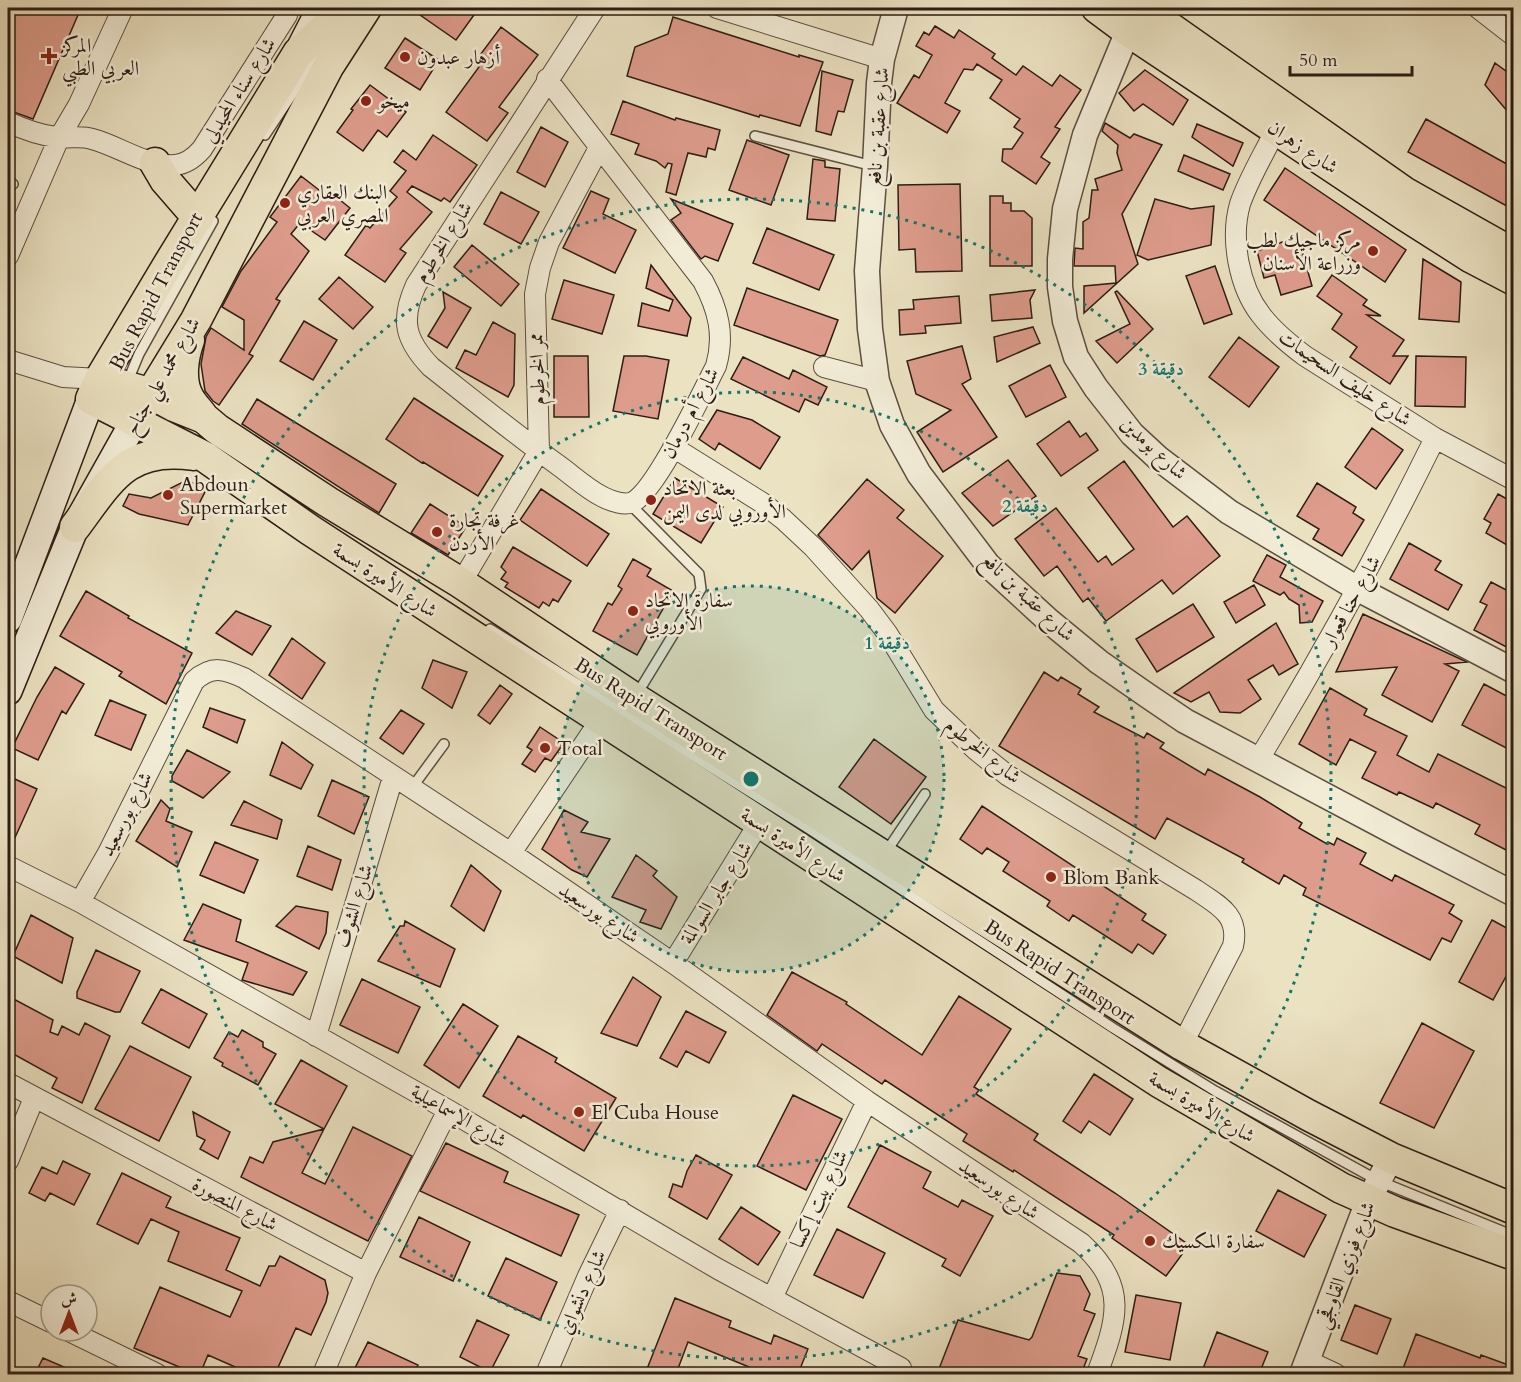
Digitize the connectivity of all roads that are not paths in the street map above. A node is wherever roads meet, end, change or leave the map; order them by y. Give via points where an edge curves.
1 (123, 8) edge
2 (289, 8) edge
3 (595, 8) edge
4 (717, 8) edge
5 (750, 8) edge
6 (896, 8) edge
7 (1478, 8) edge
8 (349, 12) edge
9 (1114, 14) edge
10 (1514, 36) edge
11 (884, 53) junction
12 (310, 66) junction
13 (547, 79) junction
14 (8, 122) edge
15 (1276, 129) junction
16 (755, 136) dead end
17 (59, 138) junction
18 (260, 142) dead end
19 (599, 148) junction
20 (155, 163) junction
21 (875, 166) junction
22 (208, 214) junction
23 (1514, 255) edge
24 (8, 256) edge
25 (1514, 280) edge
26 (196, 320) junction
27 (9, 361) edge
28 (824, 368) dead end
29 (877, 381) junction
30 (128, 400) junction
31 (210, 423) junction
32 (1435, 438) junction
33 (673, 447) junction
34 (539, 451) junction
35 (205, 457) junction
36 (1514, 480) edge
37 (630, 504) junction
38 (75, 526) junction
39 (461, 583) junction
40 (1358, 589) junction
41 (8, 619) edge
42 (477, 621) dead end
43 (1514, 671) edge
44 (8, 691) edge
45 (634, 698) junction
46 (601, 719) junction
47 (444, 744) dead end
48 (1259, 759) junction
49 (393, 777) junction
50 (411, 789) junction
51 (925, 794) dead end
52 (759, 823) junction
53 (511, 853) junction
54 (883, 857) junction
55 (8, 866) edge
56 (1514, 894) edge
57 (80, 902) junction
58 (674, 963) junction
59 (316, 1036) junction
60 (1182, 1045) junction
61 (8, 1083) edge
62 (34, 1098) junction
63 (867, 1101) junction
64 (448, 1110) junction
65 (8, 1161) edge
66 (1379, 1180) junction
67 (1514, 1209) edge
68 (620, 1210) junction
69 (1514, 1236) edge
70 (1514, 1255) edge
71 (366, 1273) junction
72 (772, 1298) junction
73 (8, 1301) edge
74 (39, 1316) edge
75 (94, 1343) edge
76 (1305, 1368) edge
77 (552, 1371) edge
78 (905, 1372) edge
79 (158, 1374) edge
80 (323, 1374) edge
81 (1097, 1374) edge
82 (1336, 1374) edge

1 - 17 street
2 - 20 street, شارع سناء المحيدلي via 195,157 175,165
3 - 13 street, شارع الخرطوم
4 - 11 street
5 - 11 street
6 - 11 street, شارع عقبة بن نافع
7 - 10 street
8 - 12 main road, شارع محمد علي جناح
8 - 12 main road, شارع محمد علي جناح
9 - 15 main road, شارع زهران
9 - 23 main road, شارع زهران
9 - 40 street, شارع بومدين via 1065,209 1060,286 1076,357 1132,434 1158,458 1229,512
11 - 21 street, شارع عقبة بن نافع
12 - 18 lane
12 - 22 main road, شارع محمد علي جناح
12 - 26 main road, شارع محمد علي جناح
13 - 19 street, شارع أم درمان
13 - 34 street, شارع الخرطوم via 416,285 406,313 411,342 425,361
14 - 17 street, شارع سناء المحيدلي
15 - 25 main road, شارع زهران via 1462,252
15 - 32 street, شارع خليف السحيمات via 1237,216 1239,263 1255,305 1271,327 1305,356
16 - 21 lane
17 - 20 street, شارع سناء المحيدلي via 91,138
17 - 24 street via 18,223
19 - 33 street, شارع أم درمان via 703,281 719,318 720,352 716,366
19 - 34 street, ممر الخرطوم via 549,242 540,268 535,294
20 - 22 main road via 165,180
21 - 29 street, شارع عقبة بن نافع via 867,271
22 - 30 main road, شارع محمد علي جناح
26 - 30 main road, شارع محمد علي جناح
26 - 31 main road via 186,350 184,385 188,398
27 - 30 street
28 - 29 street
29 - 48 street, شارع عقبة بن نافع via 892,425 919,474 988,565 1099,662 1185,721
30 - 31 main road, شارع الأميرة بسمة via 174,406
30 - 35 main road, شارع الأميرة بسمة
30 - 38 main road, شارع محمد علي جناح
30 - 41 main road, شارع محمد علي جناح
31 - 35 street
31 - 39 main road, شارع الأميرة بسمة via 328,502
32 - 36 street, شارع خليف السحيمات
32 - 40 street, شارع حنا قعوار
33 - 37 street, شارع أم درمان via 650,486
33 - 60 street, شارع الخرطوم via 761,502 813,547 887,633 934,710 976,750 1007,775 1196,890 1232,920 1233,946
34 - 37 street via 602,496
34 - 39 street
35 - 38 main road via 157,454 125,466
35 - 46 main road, شارع الأميرة بسمة
37 - 45 lane via 699,574 701,589
38 - 44 main road, شارع محمد علي جناح
39 - 45 main road, شارع الأميرة بسمة
40 - 43 street, شارع بومدين
40 - 48 street, شارع حنا قعوار
42 - 66 lane, Bus Rapid Transport via 799,823 1162,1059
45 - 54 main road, شارع الأميرة بسمة
46 - 52 main road, شارع الأميرة بسمة
46 - 53 street
47 - 50 lane
48 - 56 street, شارع عقبة بن نافع
49 - 50 street, شارع بورسعيد
49 - 57 street, شارع بورسعيد via 244,678 222,670 203,673 183,699
49 - 59 street, شارع الشوف
50 - 53 street, شارع بورسعيد
51 - 54 lane
52 - 58 street, شارع جابر السوالمة
52 - 66 main road, شارع الأميرة بسمة via 1159,1082 1331,1182
53 - 58 street, شارع بورسعيد
54 - 60 main road, شارع الأميرة بسمة
55 - 57 street, شارع الإسماعيلية
57 - 59 street, شارع الإسماعيلية
58 - 63 street, شارع بورسعيد
59 - 64 street, شارع الإسماعيلية
60 - 66 main road, شارع الأميرة بسمة via 1308,1115
61 - 62 street, شارع المنصورة
62 - 65 street
62 - 71 street, شارع المنصورة
63 - 72 street, شارع بيت إكسا
63 - 81 street, شارع بورسعيد via 1081,1243 1094,1256 1109,1278 1115,1304 1108,1345
64 - 68 street, شارع الإسماعيلية
64 - 71 street
66 - 67 main road, شارع الأميرة بسمة
66 - 69 lane, Bus Rapid Transport
66 - 70 main road, شارع الأميرة بسمة
66 - 76 street, شارع فوزي القاوقجي
68 - 72 street, شارع الإسماعيلية
68 - 77 street, شارع دنشواي via 588,1276
71 - 80 street
72 - 78 street, شارع الإسماعيلية
73 - 74 street
75 - 79 street
76 - 82 street

